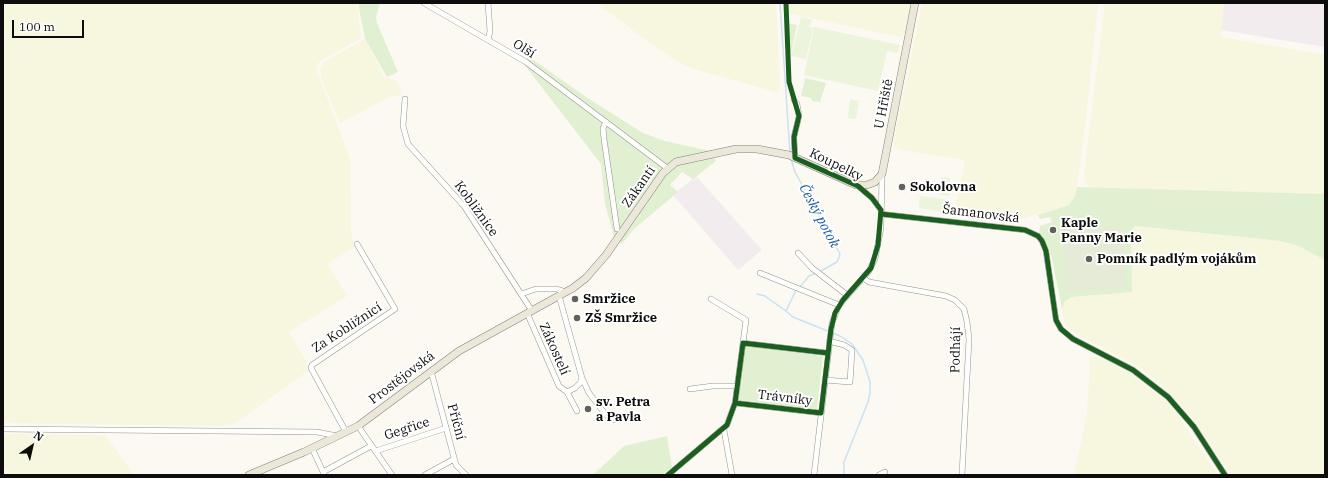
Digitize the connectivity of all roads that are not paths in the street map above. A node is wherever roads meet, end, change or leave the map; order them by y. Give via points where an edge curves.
1 (424, 3) edge
2 (488, 3) edge
3 (915, 3) edge
4 (488, 40) junction
5 (405, 99) dead end
6 (794, 100) dead end
7 (606, 122) junction
8 (785, 154) joint
9 (795, 157) junction
10 (667, 168) junction
11 (882, 174) junction
12 (858, 186) junction
13 (881, 212) junction
14 (617, 229) dead end
15 (357, 244) dead end
16 (798, 253) dead end
17 (760, 273) dead end
18 (863, 278) junction
19 (566, 292) junction
20 (521, 294) junction
21 (848, 294) junction
22 (559, 296) junction
23 (711, 299) dead end
24 (839, 306) junction
25 (529, 312) junction
26 (830, 340) junction
27 (743, 343) junction
28 (828, 353) junction
29 (431, 372) junction
30 (582, 378) junction
31 (825, 380) junction
32 (737, 386) junction
33 (690, 389) dead end
34 (567, 392) junction
35 (735, 403) junction
36 (577, 411) dead end
37 (821, 413) junction
38 (616, 420) dead end
39 (358, 426) junction
40 (446, 428) junction
41 (3, 429) edge
42 (724, 430) junction
43 (346, 432) junction
44 (337, 436) junction
45 (371, 446) junction
46 (312, 448) junction
47 (376, 451) junction
48 (454, 459) junction
49 (885, 472) dead end
50 (324, 474) edge
51 (249, 475) edge
52 (392, 475) edge
53 (425, 475) edge
54 (466, 475) edge
55 (668, 475) edge
56 (732, 475) edge
57 (814, 475) edge
58 (879, 475) edge
59 (962, 475) edge
60 (1225, 475) edge

1 - 4 street, Olší
2 - 4 street
3 - 11 main road, U Hřiště
4 - 7 street, Olší via 526,62
5 - 20 street, Kobližnice via 403,126 408,144 464,206
6 - 9 street via 799,116 794,138
7 - 10 street, Olší
7 - 14 street via 603,128 604,139
8 - 9 main road, Koupelky
8 - 10 main road, Zákantí via 743,148 684,159
9 - 12 main road, Koupelky
10 - 19 main road, Zákantí via 610,251 586,278
11 - 12 main road, Koupelky via 872,184
11 - 13 street, Koupelky
12 - 13 street, Koupelky via 872,198
13 - 18 street, Trávníky via 876,256
13 - 60 street, Šamanovská via 1025,230 1035,234 1042,241 1046,251 1056,320 1061,329 1069,337 1128,367 1168,397 1194,428
15 - 43 street, Za Kobližnicí via 395,309 312,364 311,368
16 - 21 street via 812,268
17 - 24 street
18 - 21 street, Trávníky
18 - 59 street, Podhájí via 870,282 946,296 955,300 964,309 969,333
19 - 20 street via 557,289 536,289
19 - 22 main road, Prostějovská
20 - 25 street, Kobližnice
21 - 24 street, Trávníky
22 - 25 main road, Prostějovská
22 - 30 street, Zákostelí
23 - 27 street via 746,320
24 - 26 street, Trávníky
25 - 29 main road, Prostějovská via 474,342
25 - 34 street, Zákostelí via 559,386
26 - 28 street, Trávníky
26 - 31 street via 852,350 850,382
27 - 28 street
27 - 32 street
28 - 31 street, Trávníky
29 - 39 main road, Prostějovská
29 - 40 street, Příční
30 - 34 street, Zákostelí via 577,387
30 - 38 street, Zákostelí via 589,393 606,415 611,420
31 - 37 street, Trávníky
32 - 33 street
32 - 35 street
34 - 36 street
35 - 37 street, Trávníky
35 - 42 street
37 - 57 street, Trávníky
39 - 43 main road, Prostějovská
39 - 45 street, Gegřice
40 - 47 street, Gegřice
40 - 48 street, Příční
41 - 44 street via 305,432
42 - 55 street
42 - 56 street
43 - 44 main road, Prostějovská
44 - 46 main road, Prostějovská
45 - 47 street, Gegřice
45 - 50 street, Gegřice
46 - 50 street
46 - 51 main road, Prostějovská
47 - 52 street, Gegřice
48 - 53 street
48 - 54 street, Příční
49 - 58 street

